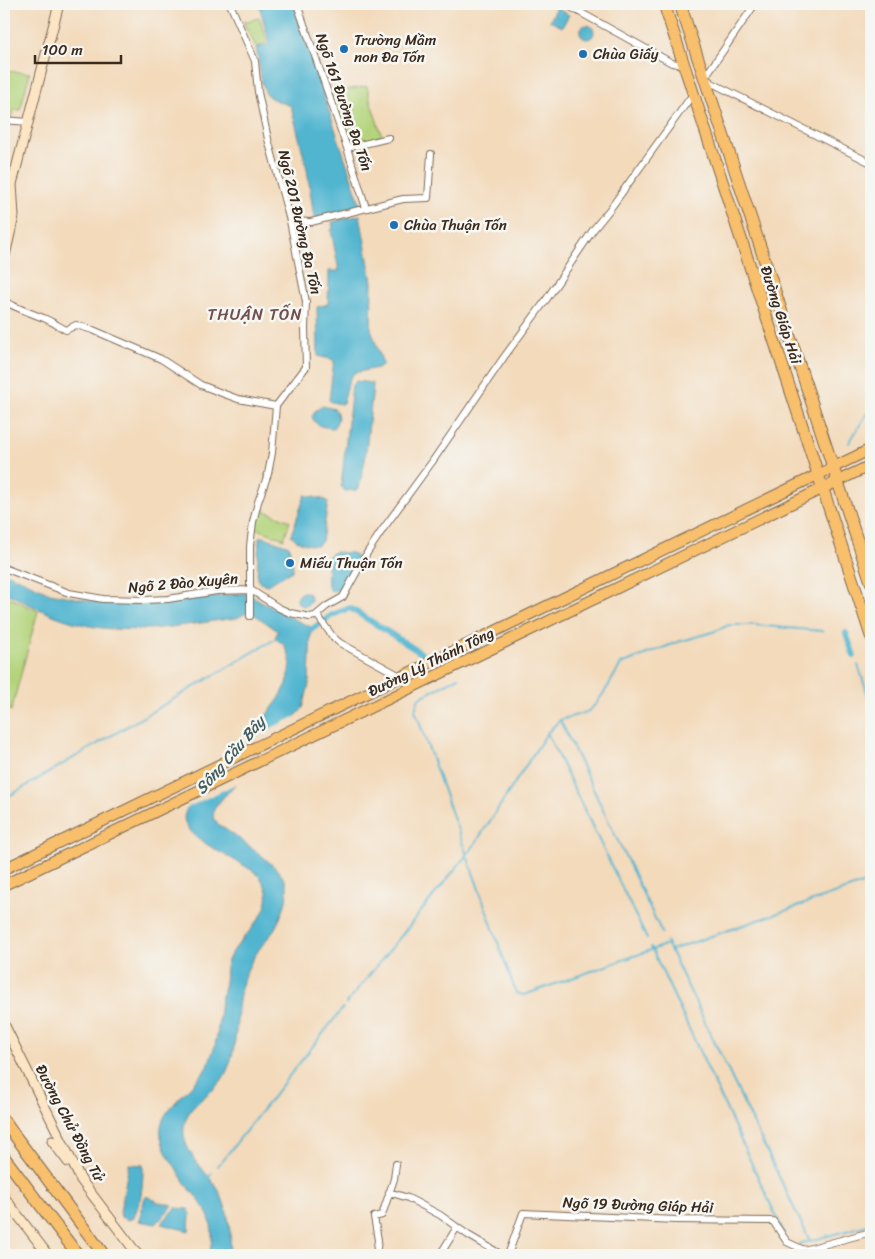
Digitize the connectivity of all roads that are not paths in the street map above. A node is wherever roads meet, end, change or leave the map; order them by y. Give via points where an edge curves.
1 (59, 4) edge
2 (230, 4) edge
3 (297, 4) edge
4 (565, 4) edge
5 (664, 4) edge
6 (680, 4) edge
7 (755, 4) edge
8 (699, 60) junction
9 (684, 65) junction
10 (705, 77) junction
11 (692, 88) junction
12 (4, 120) edge
13 (28, 122) junction
14 (389, 138) dead end
15 (347, 148) junction
16 (431, 154) dead end
17 (871, 163) edge
18 (366, 208) junction
19 (290, 221) junction
20 (4, 260) edge
21 (4, 301) edge
22 (276, 406) junction
23 (871, 450) edge
24 (871, 465) edge
25 (834, 468) junction
26 (818, 475) junction
27 (838, 481) junction
28 (822, 489) junction
29 (4, 568) edge
30 (871, 582) edge
31 (250, 591) junction
32 (250, 616) dead end
33 (318, 617) junction
34 (871, 636) edge
35 (417, 670) junction
36 (402, 677) junction
37 (423, 682) junction
38 (78, 834) junction
39 (84, 846) junction
40 (28, 858) junction
41 (4, 863) edge
42 (4, 869) edge
43 (4, 886) edge
44 (4, 1024) edge
45 (4, 1121) edge
46 (52, 1141) dead end
47 (4, 1157) edge
48 (396, 1164) dead end
49 (81, 1180) junction
50 (389, 1192) junction
51 (4, 1197) edge
52 (457, 1227) junction
53 (871, 1232) edge
54 (48, 1255) edge
55 (78, 1255) edge
56 (104, 1255) edge
57 (138, 1255) edge
58 (376, 1255) edge
59 (440, 1255) edge
60 (502, 1255) edge
61 (508, 1255) edge

1 - 13 main road
2 - 19 street, Ngõ 201 Đường Đa Tốn via 255,61 268,139
3 - 15 street, Ngõ 161 Đường Đa Tốn
4 - 9 street via 672,63
5 - 9 highway, Đường Giáp Hải
6 - 8 highway, Đường Giáp Hải
7 - 10 street
8 - 9 highway
8 - 10 highway, Đường Giáp Hải
9 - 11 highway, Đường Giáp Hải
10 - 11 highway
10 - 17 street
10 - 25 highway, Đường Giáp Hải
11 - 26 highway, Đường Giáp Hải
11 - 33 street via 610,210 383,529 343,597 327,606
12 - 13 street
13 - 20 main road via 12,184 14,216
14 - 15 street
15 - 18 street, Ngõ 161 Đường Đa Tốn
16 - 18 street via 428,198 403,199
18 - 19 street via 311,222
19 - 22 street, Ngõ 201 Đường Đa Tốn via 306,302 306,367
21 - 22 street via 66,330 76,325 138,349 219,392
22 - 31 street via 268,474 252,522
23 - 25 main road, Đường Lý Thánh Tông
24 - 27 main road, Đường Lý Thánh Tông
25 - 26 main road, Đường Lý Thánh Tông
25 - 27 highway, Đường Giáp Hải
26 - 28 highway, Đường Giáp Hải
26 - 35 main road, Đường Lý Thánh Tông
27 - 28 main road, Đường Lý Thánh Tông
27 - 30 highway, Đường Giáp Hải
28 - 34 highway, Đường Giáp Hải
28 - 37 main road, Đường Lý Thánh Tông
29 - 31 street, Ngõ 2 Đào Xuyên via 69,593 103,599 168,599 217,591
31 - 32 street
31 - 33 street via 279,608
33 - 36 street via 340,643
35 - 36 main road, Đường Lý Thánh Tông
35 - 37 main road
36 - 38 main road, Đường Lý Thánh Tông
37 - 39 main road, Đường Lý Thánh Tông
38 - 39 main road
38 - 40 main road, Đường Lý Thánh Tông
39 - 43 main road, Đường Lý Thánh Tông
40 - 41 main road
40 - 42 main road, Đường Lý Thánh Tông
44 - 49 main road, Đường Chử Đồng Tử
45 - 56 highway
46 - 49 main road
47 - 55 highway
48 - 50 street
49 - 57 main road, Đường Chử Đồng Tử
50 - 52 street via 408,1198
50 - 58 street via 382,1215 374,1217 378,1240
51 - 54 main road
52 - 59 street
52 - 60 street
53 - 61 street, Ngõ 19 Đường Giáp Hải via 804,1250 786,1242 773,1221 523,1213

